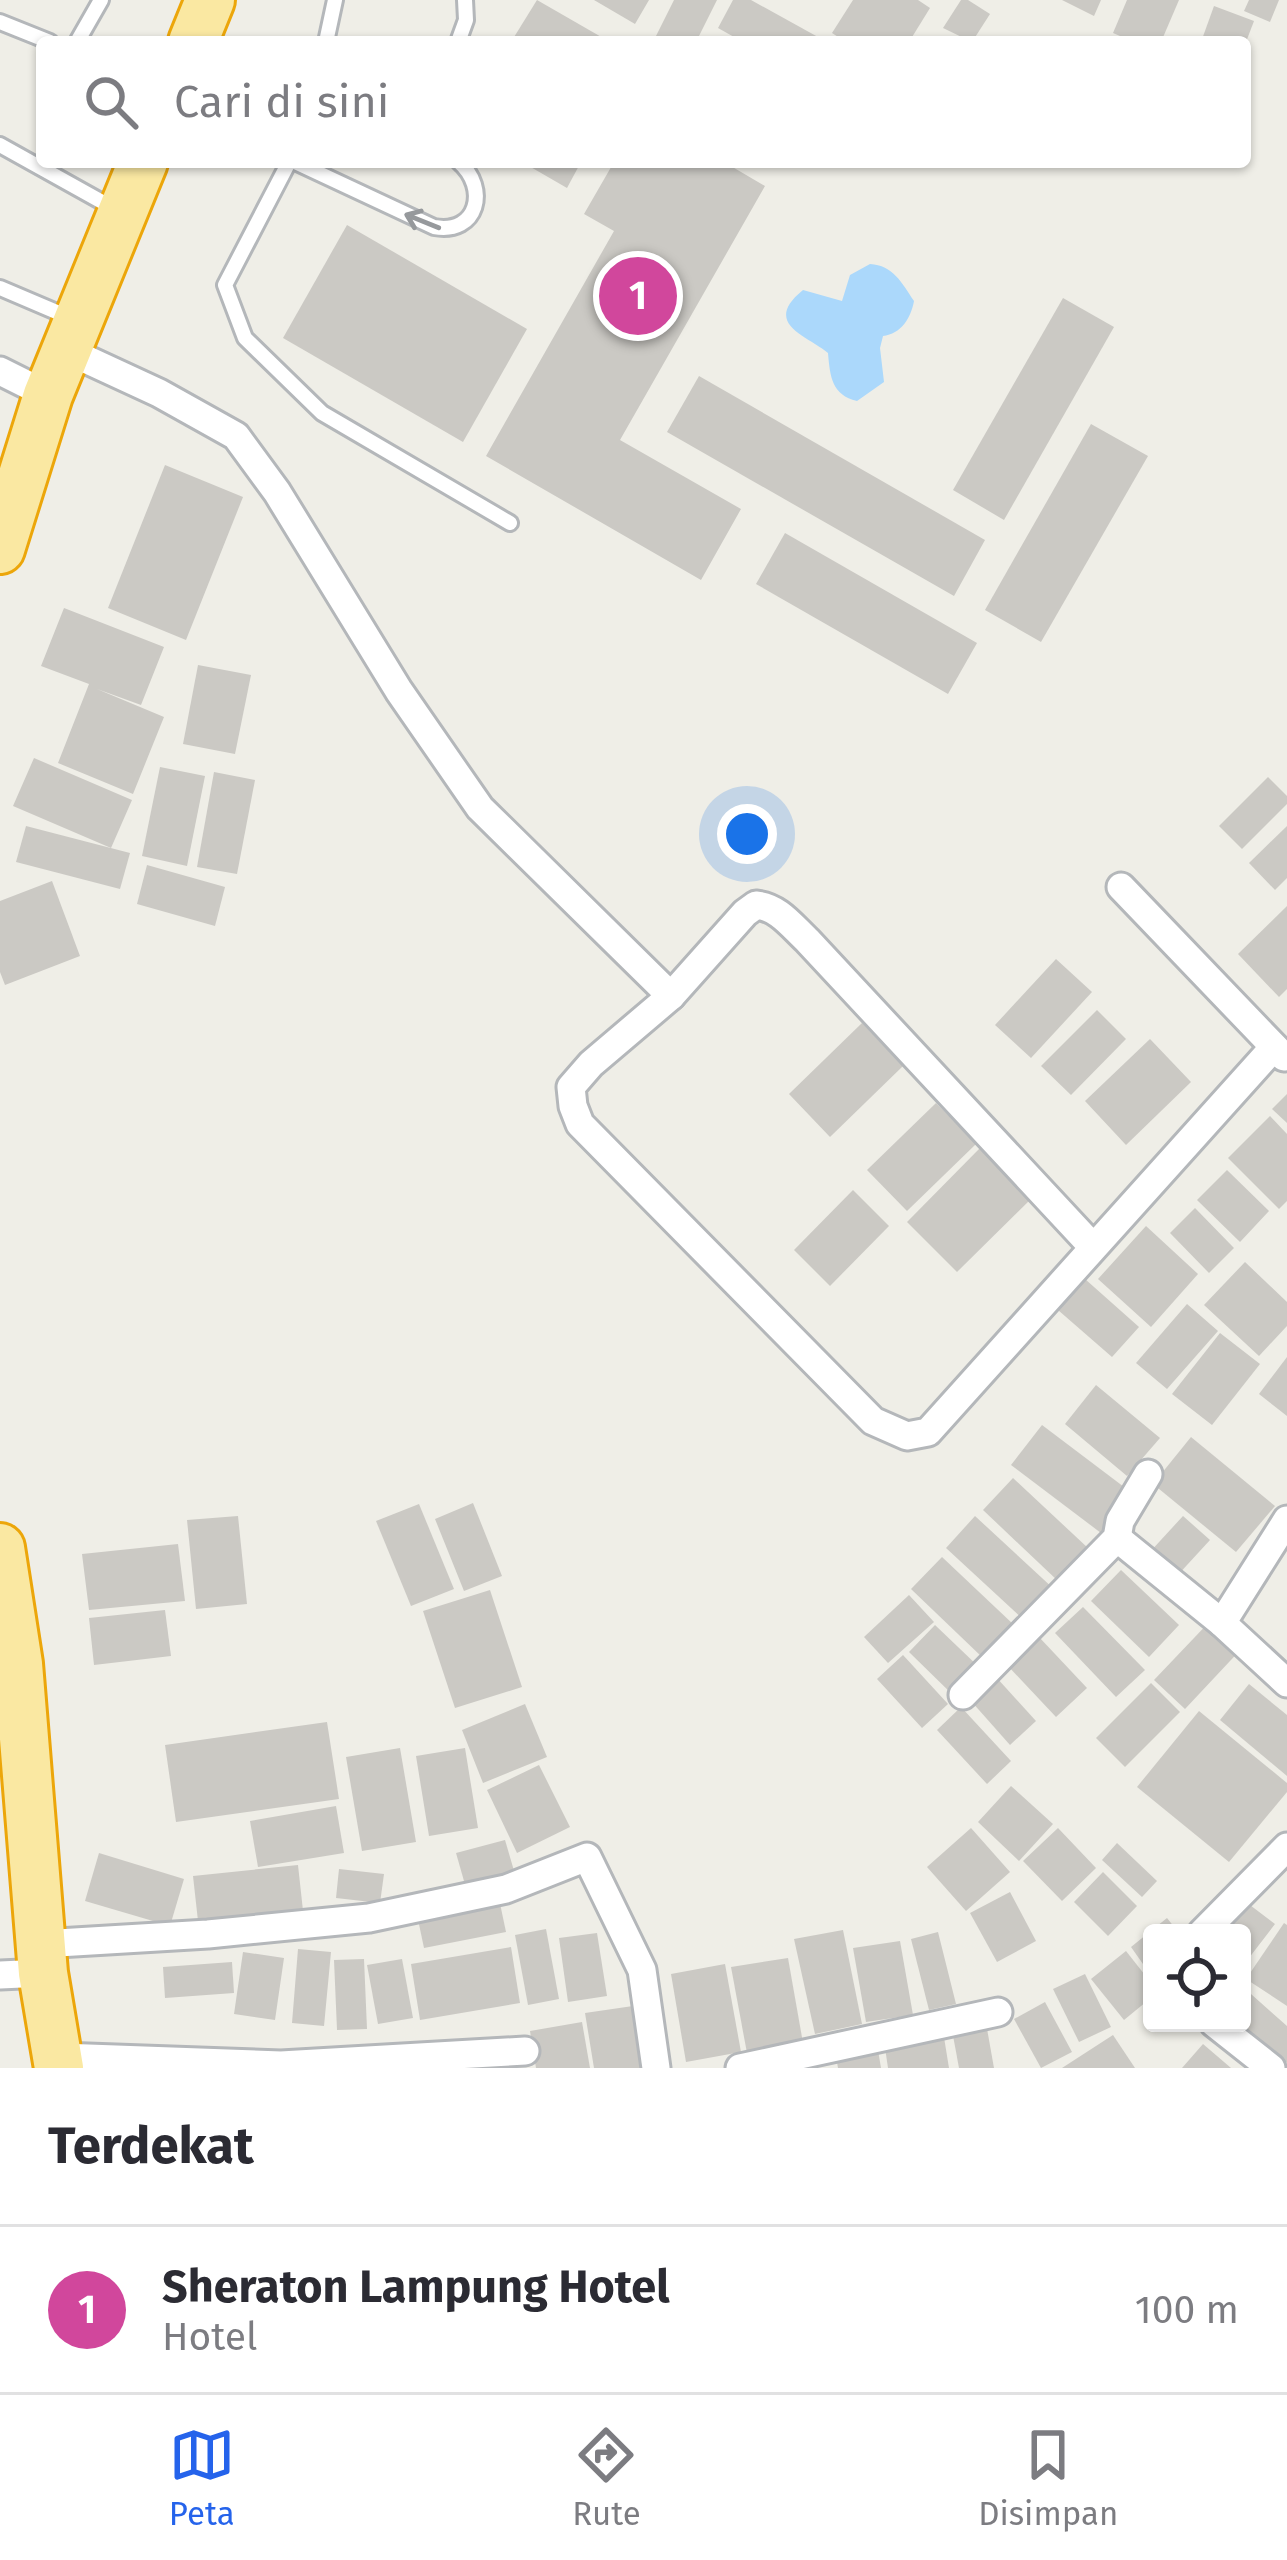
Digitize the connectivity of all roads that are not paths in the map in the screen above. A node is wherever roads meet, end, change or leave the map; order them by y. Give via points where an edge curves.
1 (101, 0) edge
2 (334, 0) edge
3 (465, 0) edge
4 (0, 22) edge
5 (36, 36) edge
6 (80, 36) edge
7 (327, 36) edge
8 (460, 36) edge
9 (0, 145) edge
10 (36, 165) edge
11 (41, 168) edge
12 (141, 168) edge
13 (289, 168) edge
14 (305, 168) edge
15 (463, 168) edge
16 (122, 213) junction
17 (0, 288) edge
18 (72, 336) junction
19 (0, 371) edge
20 (47, 395) junction
21 (510, 523) dead end
22 (0, 549) edge
23 (1120, 887) dead end
24 (671, 996) junction
25 (1280, 1053) edge
26 (1092, 1246) junction
27 (1148, 1474) dead end
28 (1287, 1520) edge
29 (1117, 1538) junction
30 (0, 1549) edge
31 (1229, 1611) junction
32 (9, 1662) edge
33 (1287, 1683) edge
34 (963, 1695) dead end
35 (1287, 1847) edge
36 (1211, 1924) edge
37 (28, 1964) edge
38 (998, 2012) dead end
39 (1225, 2032) edge
40 (525, 2051) dead end
41 (59, 2062) edge
42 (656, 2068) edge
43 (740, 2068) edge
44 (1271, 2068) edge

1 - 6 lane
2 - 7 lane
3 - 8 lane
4 - 5 lane
9 - 10 lane
11 - 16 lane
12 - 16 highway
13 - 21 lane via 225,285 245,338 322,413
15 -> 14 lane via 478,200 472,215 447,230
16 - 18 highway
17 - 18 lane
18 - 20 highway
18 - 24 street via 236,436 480,808
19 - 20 street
20 - 22 highway
23 - 25 street
24 - 26 street via 745,913 756,905 777,910
24 - 26 street via 571,1087 580,1124 873,1421 907,1436 928,1432
25 - 26 street
27 - 29 street
28 - 31 street
29 - 31 street
29 - 34 street
30 - 32 highway
31 - 33 street
32 - 37 highway
35 - 36 street
37 - 41 highway
37 - 42 street via 369,1918 506,1889 587,1857 642,1970
38 - 43 street
39 - 44 street
40 - 41 street via 281,2065

